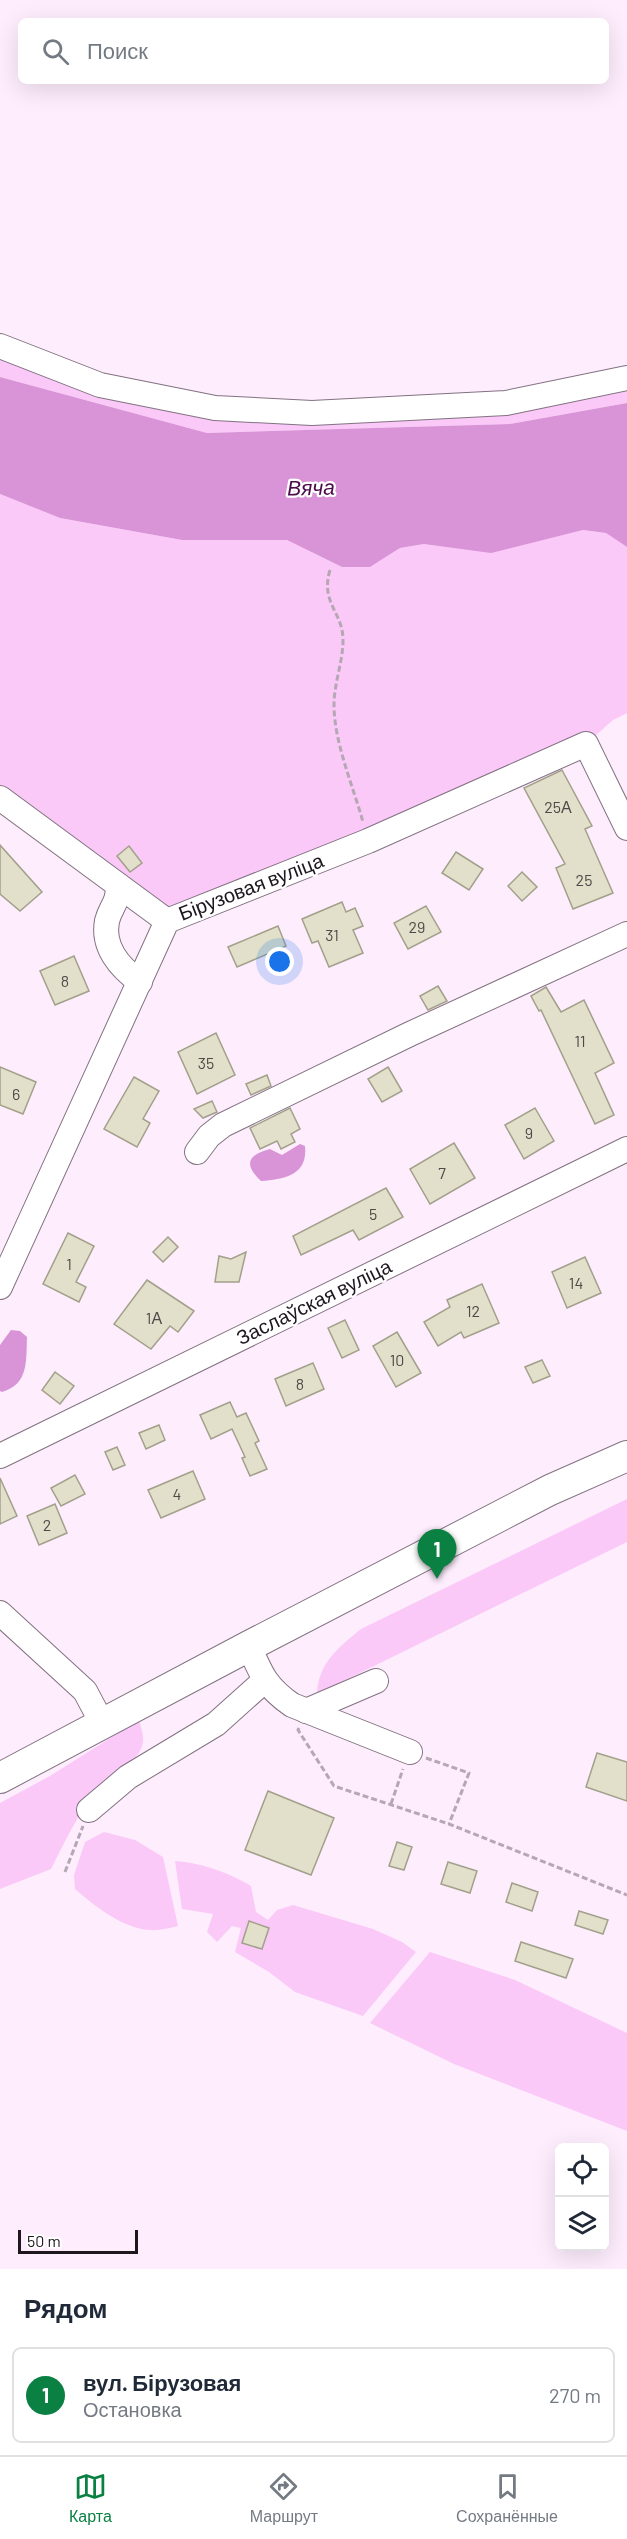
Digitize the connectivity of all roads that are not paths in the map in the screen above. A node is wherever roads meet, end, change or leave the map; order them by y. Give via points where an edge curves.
1 (0, 345) edge
2 (627, 378) edge
3 (0, 798) edge
4 (627, 828) edge
5 (118, 885) junction
6 (167, 921) junction
7 (627, 934) edge
8 (140, 982) junction
9 (627, 1149) edge
10 (197, 1152) dead end
11 (0, 1287) edge
12 (0, 1456) edge
13 (627, 1456) edge
14 (0, 1613) edge
15 (249, 1646) junction
16 (264, 1681) junction
17 (376, 1681) dead end
18 (306, 1711) junction
19 (102, 1723) junction
20 (410, 1752) road end
21 (0, 1778) edge
22 (89, 1810) road end

1 - 2 street via 100,385 215,408 312,413 506,403
3 - 5 street
4 - 6 street, Бірузовая вуліца via 586,744 368,841
5 - 6 street
5 - 8 street via 118,899 107,921 107,937 117,962
6 - 8 street, Бірузовая вуліца
7 - 10 street via 223,1125
8 - 11 street, Бірузовая вуліца
9 - 12 street, Заслаўская вуліца
13 - 15 main road via 550,1490
14 - 19 street via 85,1691
15 - 16 street
15 - 19 main road
16 - 18 street via 277,1695
16 - 22 street via 216,1724 128,1777
17 - 18 street
18 - 20 street
19 - 21 main road

